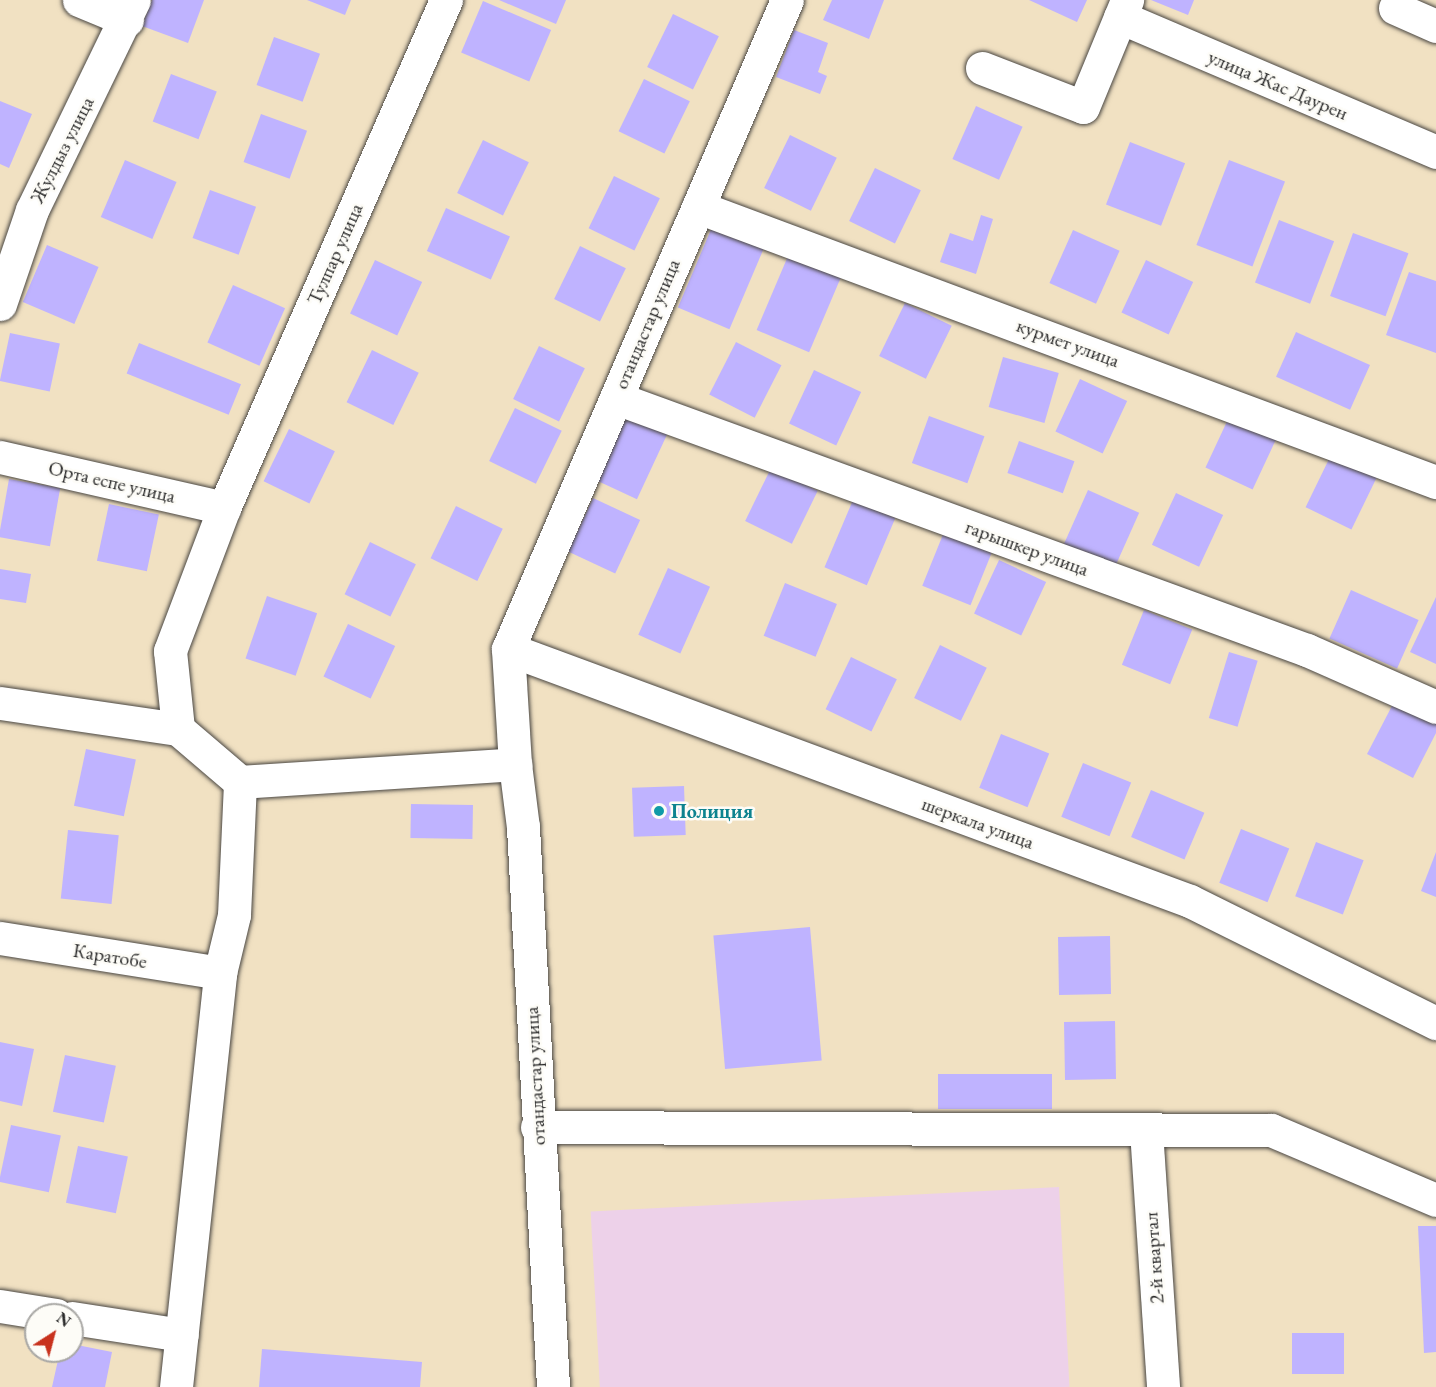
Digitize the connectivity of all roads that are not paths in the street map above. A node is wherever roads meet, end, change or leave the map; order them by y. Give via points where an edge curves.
1 (79, 0) edge
2 (446, 0) edge
3 (787, 0) edge
4 (1395, 8) dead end
5 (1123, 9) edge
6 (131, 10) edge
7 (1436, 26) edge
8 (982, 68) dead end
9 (1436, 152) edge
10 (698, 207) junction
11 (0, 304) edge
12 (616, 398) junction
13 (0, 457) edge
14 (1436, 482) edge
15 (224, 508) junction
16 (508, 649) junction
17 (0, 703) edge
18 (1436, 707) edge
19 (178, 729) junction
20 (515, 764) junction
21 (240, 782) junction
22 (0, 938) edge
23 (220, 973) junction
24 (1436, 1023) edge
25 (537, 1127) junction
26 (1146, 1130) junction
27 (1436, 1200) edge
28 (0, 1306) edge
29 (24, 1310) edge
30 (84, 1319) edge
31 (182, 1335) junction
32 (176, 1387) edge
33 (553, 1387) edge
34 (1163, 1387) edge

1 - 6 street
2 - 15 street, Тулпар улица
3 - 10 street, отандастар улица
4 - 7 street
5 - 8 street via 1083,107
5 - 9 street, улица Жас Даурен
6 - 11 street, Жулдыз улица via 32,210
10 - 12 street, отандастар улица
10 - 14 street, курмет улица
12 - 16 street, отандастар улица
12 - 18 street, гарышкер улица via 1307,650
13 - 15 street, Орта еспе улица
15 - 19 street, Тулпар улица via 170,651
16 - 20 street, отандастар улица
16 - 24 street, шеркала улица via 1190,901
17 - 19 street
19 - 21 street
20 - 21 street
20 - 25 street, отандастар улица via 523,827
21 - 23 street via 234,915
22 - 23 street, Каратобе
23 - 31 street
25 - 26 street
25 - 33 street, отандастар улица
26 - 27 street via 1270,1130
26 - 34 street, 2-й квартал
28 - 29 street
30 - 31 street
31 - 32 street

